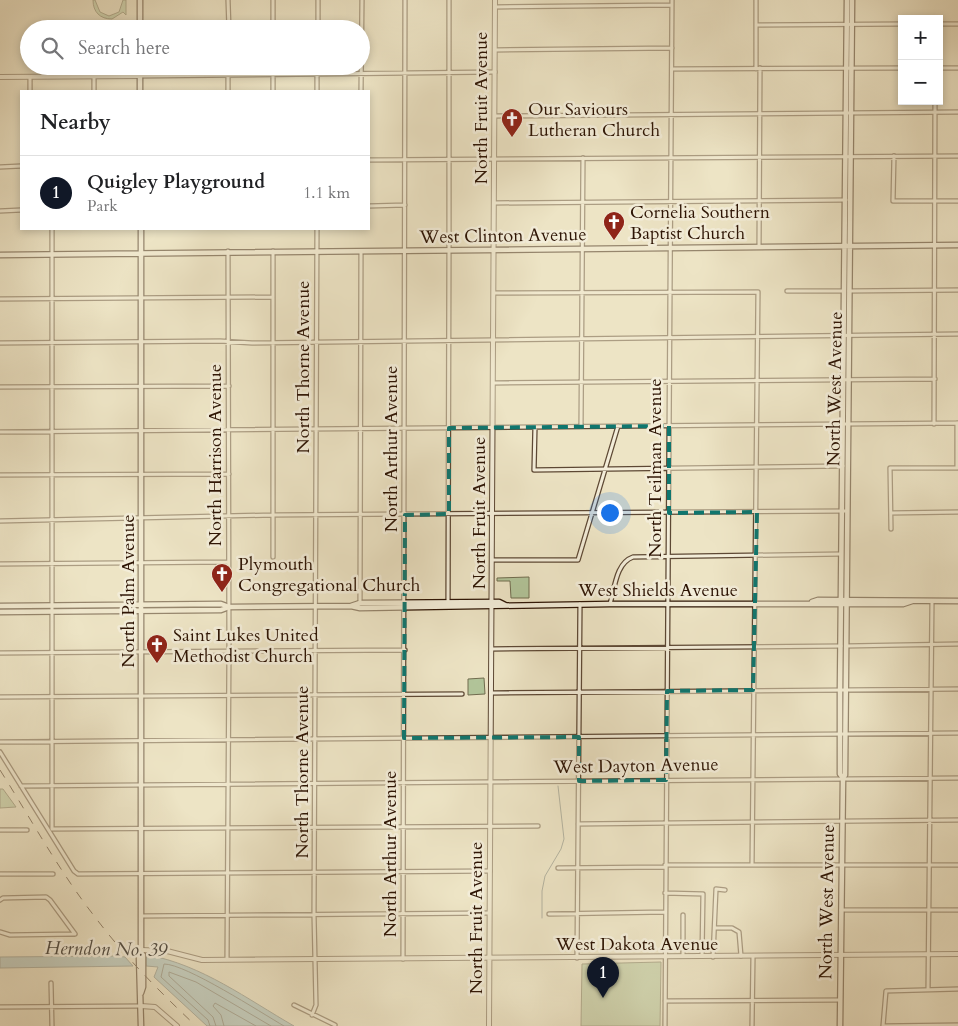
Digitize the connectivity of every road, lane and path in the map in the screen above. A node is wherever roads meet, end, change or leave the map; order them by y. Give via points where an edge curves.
1 (140, 0) edge
2 (228, 0) edge
3 (273, 0) edge
4 (318, 0) edge
5 (362, 0) edge
6 (405, 0) edge
7 (449, 0) edge
8 (495, 0) edge
9 (672, 0) edge
10 (756, 0) edge
11 (847, 0) edge
12 (852, 0) edge
13 (672, 5) junction
14 (495, 7) junction
15 (140, 20) edge
16 (229, 20) edge
17 (273, 20) edge
18 (318, 20) edge
19 (362, 20) edge
20 (849, 24) junction
21 (898, 24) edge
22 (943, 24) edge
23 (958, 24) edge
24 (756, 25) junction
25 (672, 48) junction
26 (495, 50) junction
27 (756, 68) junction
28 (760, 68) junction
29 (849, 68) junction
30 (898, 68) edge
31 (943, 68) edge
32 (958, 68) edge
33 (672, 69) junction
34 (449, 72) junction
35 (495, 72) junction
36 (370, 73) edge
37 (405, 73) junction
38 (228, 75) joint
39 (273, 75) edge
40 (317, 75) edge
41 (362, 75) edge
42 (140, 76) junction
43 (30, 77) junction
44 (94, 77) junction
45 (0, 78) edge
46 (30, 90) edge
47 (94, 90) edge
48 (140, 90) edge
49 (228, 90) edge
50 (273, 90) edge
51 (317, 90) edge
52 (361, 90) edge
53 (935, 105) edge
54 (848, 112) junction
55 (935, 112) junction
56 (958, 112) edge
57 (760, 113) junction
58 (671, 114) junction
59 (495, 116) junction
60 (759, 156) junction
61 (848, 156) junction
62 (894, 156) junction
63 (934, 156) junction
64 (958, 156) edge
65 (671, 157) junction
66 (583, 158) junction
67 (405, 159) junction
68 (450, 159) junction
69 (494, 159) junction
70 (370, 160) edge
71 (20, 166) edge
72 (0, 167) edge
73 (759, 200) junction
74 (848, 200) junction
75 (934, 201) junction
76 (958, 201) edge
77 (671, 202) junction
78 (494, 203) junction
79 (582, 203) junction
80 (405, 205) junction
81 (370, 206) edge
82 (20, 210) edge
83 (0, 211) edge
84 (52, 230) edge
85 (141, 230) edge
86 (318, 230) edge
87 (847, 245) junction
88 (934, 245) junction
89 (958, 245) edge
90 (759, 246) junction
91 (671, 247) junction
92 (582, 248) junction
93 (494, 249) junction
94 (406, 250) junction
95 (449, 250) junction
96 (228, 251) junction
97 (273, 251) junction
98 (360, 251) junction
99 (142, 252) junction
100 (317, 252) junction
101 (52, 254) junction
102 (0, 255) edge
103 (958, 290) edge
104 (787, 291) dead end
105 (846, 291) junction
106 (934, 291) junction
107 (670, 292) junction
108 (494, 293) junction
109 (582, 293) junction
110 (229, 297) junction
111 (273, 297) junction
112 (52, 298) junction
113 (142, 298) junction
114 (0, 299) edge
115 (958, 334) edge
116 (847, 335) junction
117 (934, 335) junction
118 (670, 338) junction
119 (758, 338) junction
120 (582, 339) junction
121 (493, 340) junction
122 (361, 341) junction
123 (405, 341) junction
124 (449, 341) junction
125 (53, 342) junction
126 (142, 342) junction
127 (318, 342) junction
128 (0, 343) edge
129 (229, 343) junction
130 (272, 343) junction
131 (935, 379) junction
132 (846, 380) junction
133 (758, 381) junction
134 (670, 382) junction
135 (494, 383) junction
136 (581, 383) junction
137 (141, 386) junction
138 (229, 386) junction
139 (52, 387) junction
140 (0, 388) edge
141 (958, 423) edge
142 (845, 424) junction
143 (934, 424) junction
144 (758, 425) junction
145 (581, 426) junction
146 (618, 426) junction
147 (669, 426) junction
148 (493, 427) junction
149 (535, 427) junction
150 (361, 428) junction
151 (405, 428) junction
152 (449, 428) junction
153 (274, 429) junction
154 (317, 429) junction
155 (141, 430) junction
156 (229, 430) junction
157 (53, 431) junction
158 (0, 432) edge
159 (845, 466) junction
160 (757, 468) junction
161 (957, 468) edge
162 (604, 469) junction
163 (669, 469) junction
164 (229, 474) junction
165 (0, 475) edge
166 (141, 475) junction
167 (53, 476) junction
168 (845, 511) junction
169 (757, 512) junction
170 (958, 512) edge
171 (591, 513) junction
172 (669, 513) junction
173 (891, 513) junction
174 (449, 514) junction
175 (493, 514) junction
176 (361, 515) junction
177 (405, 515) junction
178 (273, 516) junction
179 (316, 516) junction
180 (228, 518) junction
181 (142, 519) junction
182 (0, 520) edge
183 (52, 520) junction
184 (891, 529) dead end
185 (842, 554) junction
186 (756, 555) junction
187 (669, 556) junction
188 (273, 557) dead end
189 (493, 560) junction
190 (142, 562) junction
191 (228, 562) junction
192 (0, 564) edge
193 (52, 564) junction
194 (932, 601) junction
195 (958, 601) edge
196 (448, 602) junction
197 (841, 602) junction
198 (847, 602) junction
199 (668, 603) junction
200 (755, 603) junction
201 (580, 604) junction
202 (610, 604) junction
203 (492, 605) junction
204 (0, 606) edge
205 (360, 606) junction
206 (405, 606) junction
207 (229, 607) junction
208 (317, 607) junction
209 (142, 608) junction
210 (426, 608) junction
211 (52, 609) junction
212 (0, 612) edge
213 (958, 644) edge
214 (931, 645) junction
215 (753, 646) junction
216 (844, 646) junction
217 (668, 647) junction
218 (580, 648) junction
219 (492, 649) junction
220 (316, 650) junction
221 (404, 650) junction
222 (229, 651) junction
223 (52, 652) junction
224 (142, 652) junction
225 (0, 653) edge
226 (932, 689) junction
227 (958, 689) edge
228 (753, 690) junction
229 (843, 690) junction
230 (667, 691) junction
231 (579, 692) junction
232 (492, 693) junction
233 (404, 694) junction
234 (462, 694) dead end
235 (228, 695) junction
236 (316, 695) junction
237 (52, 696) junction
238 (142, 696) junction
239 (0, 697) edge
240 (958, 733) edge
241 (843, 734) junction
242 (931, 734) junction
243 (753, 735) junction
244 (667, 736) junction
245 (492, 737) junction
246 (579, 737) junction
247 (315, 738) junction
248 (404, 738) junction
249 (227, 739) junction
250 (142, 740) junction
251 (52, 741) junction
252 (0, 742) edge
253 (0, 752) edge
254 (752, 778) junction
255 (843, 778) junction
256 (930, 778) junction
257 (958, 778) edge
258 (666, 780) junction
259 (403, 781) junction
260 (491, 781) junction
261 (579, 781) junction
262 (315, 783) junction
263 (228, 784) junction
264 (142, 785) junction
265 (21, 786) junction
266 (52, 786) junction
267 (958, 820) edge
268 (930, 821) junction
269 (842, 823) junction
270 (578, 824) junction
271 (666, 824) junction
272 (751, 824) junction
273 (403, 826) junction
274 (538, 826) dead end
275 (315, 827) junction
276 (491, 827) junction
277 (228, 828) junction
278 (142, 829) junction
279 (0, 830) edge
280 (27, 830) dead end
281 (50, 830) junction
282 (958, 865) edge
283 (665, 866) junction
284 (752, 866) junction
285 (842, 866) junction
286 (930, 866) junction
287 (578, 867) junction
288 (558, 868) dead end
289 (314, 870) junction
290 (402, 870) junction
291 (490, 870) junction
292 (227, 871) junction
293 (141, 873) junction
294 (0, 874) edge
295 (53, 874) dead end
296 (725, 890) dead end
297 (665, 893) junction
298 (0, 900) edge
299 (928, 909) junction
300 (842, 910) junction
301 (958, 910) edge
302 (665, 912) junction
303 (489, 913) junction
304 (549, 914) dead end
305 (578, 914) junction
306 (314, 915) junction
307 (403, 915) junction
308 (683, 915) dead end
309 (141, 916) junction
310 (227, 916) junction
311 (716, 928) junction
312 (0, 932) edge
313 (141, 954) junction
314 (928, 954) junction
315 (958, 954) edge
316 (753, 956) junction
317 (841, 956) junction
318 (666, 957) junction
319 (683, 957) junction
320 (702, 957) junction
321 (712, 957) junction
322 (741, 957) junction
323 (490, 958) junction
324 (578, 958) junction
325 (227, 959) junction
326 (403, 959) junction
327 (315, 960) junction
328 (51, 983) dead end
329 (958, 989) edge
330 (928, 990) junction
331 (840, 1000) junction
332 (665, 1001) junction
333 (753, 1001) junction
334 (294, 1005) dead end
335 (52, 1006) junction
336 (141, 1006) junction
337 (0, 1007) edge
338 (312, 1015) junction
339 (335, 1025) edge
340 (52, 1026) edge
341 (141, 1026) edge
342 (177, 1026) edge
343 (489, 1026) edge
344 (665, 1026) edge
345 (752, 1026) edge
346 (840, 1026) edge
347 (883, 1026) edge
348 (958, 1026) edge

1 - 15 main road
2 - 16 street
3 - 17 street
4 - 18 street
5 - 19 street
6 - 37 street, North Arthur Avenue
7 - 34 street
8 - 14 street, North Fruit Avenue
9 - 13 street, North Teilman Avenue
10 - 24 street
11 - 20 main road, North West Avenue
12 - 20 main road, North West Avenue
13 - 14 street
13 - 25 street, North Teilman Avenue
14 - 26 street, North Fruit Avenue
20 - 21 street
20 - 24 street
20 - 29 main road, North West Avenue
22 - 23 street
24 - 27 street
25 - 26 street
25 - 33 street, North Teilman Avenue
26 - 35 street, North Fruit Avenue
27 - 28 street
27 - 33 street
28 - 29 street
28 - 57 street
29 - 30 street
29 - 54 main road, North West Avenue
31 - 32 street
33 - 58 street, North Teilman Avenue
34 - 35 street
34 - 37 street
34 - 68 street
35 - 59 street, North Fruit Avenue
36 - 37 street
37 - 67 street, North Arthur Avenue
38 - 42 street
38 - 49 street
39 - 50 street
40 - 51 street
41 - 52 street
42 - 44 street
42 - 48 main road
43 - 44 street
43 - 45 street
43 - 46 street
44 - 47 street
53 - 55 street
54 - 55 street
54 - 57 street
54 - 61 main road, North West Avenue
55 - 56 street
55 - 63 street
57 - 58 street
57 - 60 street
58 - 59 street
58 - 65 street, North Teilman Avenue
59 - 69 street, North Fruit Avenue
60 - 61 street
60 - 65 street
60 - 73 street
61 - 62 street
61 - 74 main road, North West Avenue
62 - 63 street
62 - 75 street via 893,201
63 - 64 street
63 - 75 street
65 - 66 street
65 - 77 street, North Teilman Avenue
66 - 69 street
66 - 79 street
67 - 68 street
67 - 70 street
67 - 80 street, North Arthur Avenue
68 - 69 street
68 - 95 street
69 - 78 street, North Fruit Avenue
71 - 72 street
73 - 74 street
73 - 77 street
73 - 90 street
74 - 87 main road, North West Avenue
75 - 76 street
75 - 88 street
77 - 79 street
77 - 91 street, North Teilman Avenue
78 - 79 street
78 - 93 street, North Fruit Avenue
79 - 92 street
80 - 81 street
80 - 94 street, North Arthur Avenue
82 - 83 street
84 - 101 street
85 - 99 main road, North Palm Avenue
86 - 100 street, North Thorne Avenue
87 - 88 main road, West Clinton Avenue
87 - 90 main road, West Clinton Avenue
87 - 105 main road, North West Avenue
88 - 89 main road, West Clinton Avenue
88 - 106 street
90 - 91 main road, West Clinton Avenue
91 - 92 main road, West Clinton Avenue
91 - 107 street, North Teilman Avenue
92 - 93 main road, West Clinton Avenue
92 - 109 street
93 - 95 main road, West Clinton Avenue
93 - 108 street, North Fruit Avenue
94 - 95 main road, West Clinton Avenue
94 - 98 main road, West Clinton Avenue
94 - 123 street, North Arthur Avenue
95 - 124 street
96 - 97 main road, West Clinton Avenue
96 - 99 main road, West Clinton Avenue
96 - 110 street, North Harrison Avenue
97 - 100 main road, West Clinton Avenue
97 - 111 street
98 - 100 main road, West Clinton Avenue
98 - 122 street
99 - 101 main road, West Clinton Avenue
99 - 113 main road, North Palm Avenue
100 - 127 street, North Thorne Avenue
101 - 102 main road, West Clinton Avenue
101 - 112 street
103 - 106 street
104 - 105 street
105 - 106 street
105 - 116 main road, North West Avenue
106 - 117 street
107 - 109 street
107 - 118 street, North Teilman Avenue
107 - 119 street via 758,292
108 - 109 street
108 - 121 street, North Fruit Avenue
109 - 120 street
110 - 111 street
110 - 113 street
110 - 129 street, North Harrison Avenue
111 - 130 street
112 - 113 street
112 - 114 street
112 - 125 street
113 - 126 main road, North Palm Avenue
115 - 117 street
116 - 117 street
116 - 119 street
116 - 132 main road, North West Avenue
117 - 131 street
118 - 119 street
118 - 120 street
118 - 134 street, North Teilman Avenue
119 - 133 street
120 - 121 street
120 - 136 street
121 - 124 street
121 - 135 street, North Fruit Avenue
122 - 123 street
122 - 127 street
122 - 150 street
123 - 124 street
123 - 151 street, North Arthur Avenue
124 - 152 street
125 - 126 street
125 - 128 street
125 - 139 street
126 - 129 street
126 - 137 main road, North Palm Avenue
127 - 130 street
127 - 154 street, North Thorne Avenue
129 - 130 street
129 - 138 street, North Harrison Avenue
130 - 153 street
131 - 132 street
131 - 143 street
132 - 133 street
132 - 142 main road, North West Avenue
133 - 134 street
133 - 144 street
134 - 136 street
134 - 147 street, North Teilman Avenue
135 - 136 street
135 - 148 street, North Fruit Avenue
136 - 145 street
137 - 138 street
137 - 139 street
137 - 155 main road, North Palm Avenue
138 - 156 street, North Harrison Avenue
139 - 140 street
139 - 157 street
141 - 143 street
141 - 161 street
142 - 143 street
142 - 144 street
142 - 159 main road, North West Avenue
144 - 147 street
144 - 160 street
145 - 146 street
145 - 149 street
146 - 147 street
146 - 162 street
147 - 163 street, North Teilman Avenue
148 - 149 street
148 - 152 street
148 - 175 street, North Fruit Avenue
149 - 162 street via 534,470
150 - 151 street
150 - 154 street
150 - 176 street
151 - 152 street
151 - 177 street, North Arthur Avenue
152 - 174 street
153 - 154 street
153 - 156 street
153 - 178 street
154 - 179 street, North Thorne Avenue
155 - 156 street
155 - 157 street
155 - 166 main road, North Palm Avenue
156 - 164 street, North Harrison Avenue
157 - 158 street
157 - 167 street
159 - 160 street
159 - 168 main road, North West Avenue
160 - 163 street
160 - 169 street
161 - 173 street via 890,468
162 - 163 street
162 - 171 street
163 - 172 street, North Teilman Avenue
164 - 166 street
164 - 180 street, North Harrison Avenue
165 - 167 street
166 - 167 street
166 - 181 main road, North Palm Avenue
167 - 183 street
168 - 169 street
168 - 185 main road, North West Avenue
168 - 198 main road, North West Avenue
169 - 172 street
169 - 186 street
170 - 173 street
171 - 172 street
171 - 175 street
171 - 189 street via 578,560
172 - 187 street, North Teilman Avenue
173 - 184 street
174 - 175 street
174 - 177 street
174 - 196 street
175 - 189 street, North Fruit Avenue
176 - 177 street
176 - 179 street
176 - 205 street
177 - 206 street, North Arthur Avenue
178 - 179 street
178 - 180 street
178 - 188 street
179 - 208 street, North Thorne Avenue
180 - 181 street
180 - 191 street, North Harrison Avenue
181 - 183 street
181 - 190 main road, North Palm Avenue
182 - 183 street
183 - 193 street
185 - 186 street
185 - 197 main road, North West Avenue
186 - 187 street
186 - 200 street
187 - 199 street, North Teilman Avenue
187 - 202 street via 626,559 621,565
189 - 203 street, North Fruit Avenue
190 - 191 street
190 - 193 street
190 - 209 main road, North Palm Avenue
191 - 207 street, North Harrison Avenue
192 - 193 street
193 - 211 street
194 - 195 main road, West Shields Avenue
194 - 198 main road, West Shields Avenue via 903,604
194 - 214 street
196 - 203 main road, West Shields Avenue
196 - 206 main road, West Shields Avenue
196 - 210 main road
197 - 198 main road, West Shields Avenue
197 - 200 main road, West Shields Avenue
197 - 216 main road, North West Avenue
198 - 216 main road, North West Avenue
199 - 200 main road, West Shields Avenue
199 - 202 main road, West Shields Avenue
199 - 217 street, North Teilman Avenue
200 - 215 street
201 - 202 main road, West Shields Avenue
201 - 203 main road, West Shields Avenue
201 - 218 street
203 - 210 main road, West Shields Avenue
203 - 219 street, North Fruit Avenue
204 - 211 main road, West Shields Avenue
205 - 206 main road, West Shields Avenue
205 - 208 main road, West Shields Avenue
206 - 210 main road, West Shields Avenue
206 - 221 street, North Arthur Avenue
207 - 208 main road, West Shields Avenue
207 - 209 main road, West Shields Avenue via 222,604
207 - 222 street, North Harrison Avenue
208 - 220 street, North Thorne Avenue
209 - 211 main road, West Shields Avenue
209 - 224 main road, North Palm Avenue
211 - 212 main road, West Shields Avenue
211 - 223 street
213 - 214 street
214 - 216 street
214 - 226 street
215 - 216 street
215 - 217 street
215 - 228 street
216 - 229 main road, North West Avenue
217 - 218 street
217 - 230 street, North Teilman Avenue
218 - 219 street
218 - 231 street
219 - 232 street, North Fruit Avenue
220 - 221 street
220 - 222 street
220 - 236 street, North Thorne Avenue
221 - 233 street, North Arthur Avenue
222 - 224 street
222 - 235 street, North Harrison Avenue
223 - 224 street
223 - 225 street
223 - 237 street
224 - 238 main road, North Palm Avenue
226 - 227 street
226 - 229 street
226 - 242 street
228 - 229 street
228 - 230 street
228 - 243 street
229 - 241 main road, North West Avenue
230 - 231 street
230 - 244 street, North Teilman Avenue
231 - 232 street
231 - 246 street
232 - 245 street, North Fruit Avenue
233 - 234 street
233 - 236 street
233 - 248 street, North Arthur Avenue
235 - 236 street
235 - 238 street
235 - 249 street, North Harrison Avenue
236 - 247 street, North Thorne Avenue
237 - 238 street
237 - 239 street
237 - 251 street
238 - 250 main road, North Palm Avenue
240 - 242 street
241 - 242 street
241 - 243 street
241 - 255 main road, North West Avenue
242 - 256 street
243 - 244 street
243 - 254 street
244 - 246 street
244 - 258 street, North Teilman Avenue
245 - 246 street
245 - 248 street
245 - 260 street, North Fruit Avenue
246 - 261 street
247 - 248 street
247 - 249 street
247 - 262 street, North Thorne Avenue
248 - 259 street, North Arthur Avenue
249 - 250 street
249 - 263 street, North Harrison Avenue
250 - 251 street
250 - 264 main road, North Palm Avenue
251 - 252 street
251 - 266 street
253 - 265 street
254 - 255 street, West Dayton Avenue
254 - 258 street, West Dayton Avenue
254 - 272 street
255 - 256 street, West Dayton Avenue
255 - 269 main road, North West Avenue
256 - 257 street, West Dayton Avenue
256 - 268 street
258 - 261 street, West Dayton Avenue
258 - 271 street, North Teilman Avenue
259 - 260 street, West Dayton Avenue
259 - 262 street, West Dayton Avenue
259 - 273 street, North Arthur Avenue
260 - 261 street, West Dayton Avenue
260 - 276 street, North Fruit Avenue
261 - 270 street
262 - 263 street, West Dayton Avenue
262 - 275 street, North Thorne Avenue
263 - 264 street, West Dayton Avenue
263 - 277 street, North Harrison Avenue
264 - 266 street, West Dayton Avenue
264 - 278 main road, North Palm Avenue
265 - 266 street, West Dayton Avenue
265 - 281 street
266 - 281 street
267 - 268 street
268 - 269 street
268 - 286 street
269 - 272 street
269 - 285 main road, North West Avenue
270 - 271 street
270 - 287 street
271 - 272 street
271 - 283 street, North Teilman Avenue
272 - 284 street
273 - 275 street
273 - 276 street
273 - 290 street, North Arthur Avenue
274 - 276 street
275 - 277 street
275 - 289 street, North Thorne Avenue
276 - 291 street, North Fruit Avenue
277 - 278 street
277 - 292 street, North Harrison Avenue
278 - 281 street
278 - 293 main road, North Palm Avenue
279 - 280 street
281 - 293 street via 75,873
282 - 286 street
283 - 284 street
283 - 287 street
283 - 297 street, North Teilman Avenue
284 - 285 street
285 - 286 street
285 - 300 main road, North West Avenue
286 - 299 street
287 - 288 street
287 - 305 street
289 - 290 street
289 - 292 street
289 - 306 street, North Thorne Avenue
290 - 291 street
290 - 307 street, North Arthur Avenue
291 - 303 street, North Fruit Avenue
292 - 293 street
292 - 310 street, North Harrison Avenue
293 - 309 main road, North Palm Avenue
294 - 295 street
296 - 311 street via 716,889
297 - 302 street, North Teilman Avenue
297 - 320 street via 703,894
298 - 312 street via 41,897 50,900 75,934 10,935
299 - 300 street
299 - 301 street
299 - 314 street
300 - 317 main road, North West Avenue
302 - 305 street
302 - 318 street, North Teilman Avenue
303 - 307 street
303 - 323 street, North Fruit Avenue
304 - 305 street
305 - 324 street
306 - 307 street
306 - 310 street
306 - 327 street, North Thorne Avenue
307 - 326 street, North Arthur Avenue
308 - 319 street
309 - 310 street
309 - 313 main road, North Palm Avenue
310 - 325 street, North Harrison Avenue
311 - 321 street via 712,935
311 - 322 street via 732,928 740,932
313 - 325 street, West Dakota Avenue via 167,951 202,960
313 - 336 main road, North Palm Avenue via 144,987
314 - 315 street, West Dakota Avenue
314 - 317 street, West Dakota Avenue
314 - 330 street
316 - 317 street, West Dakota Avenue
316 - 322 street, West Dakota Avenue
316 - 333 street
317 - 331 main road, North West Avenue
318 - 319 street, West Dakota Avenue
318 - 324 street, West Dakota Avenue
318 - 332 street, North Teilman Avenue
319 - 320 street, West Dakota Avenue
320 - 321 street, West Dakota Avenue
321 - 322 street, West Dakota Avenue
323 - 324 street, West Dakota Avenue
323 - 326 street, West Dakota Avenue
323 - 343 street, North Fruit Avenue
325 - 327 street, West Dakota Avenue
326 - 327 street, West Dakota Avenue
327 - 338 street, North Thorne Avenue via 316,1005
328 - 335 street
329 - 330 street
330 - 347 street via 886,991
331 - 333 street
331 - 346 main road, North West Avenue
332 - 333 street
332 - 344 street, North Teilman Avenue
333 - 345 street
334 - 338 street
335 - 336 street
335 - 337 street
335 - 340 street
336 - 341 main road, North Palm Avenue
336 - 342 street via 155,1007
338 - 339 street
347 - 348 street

